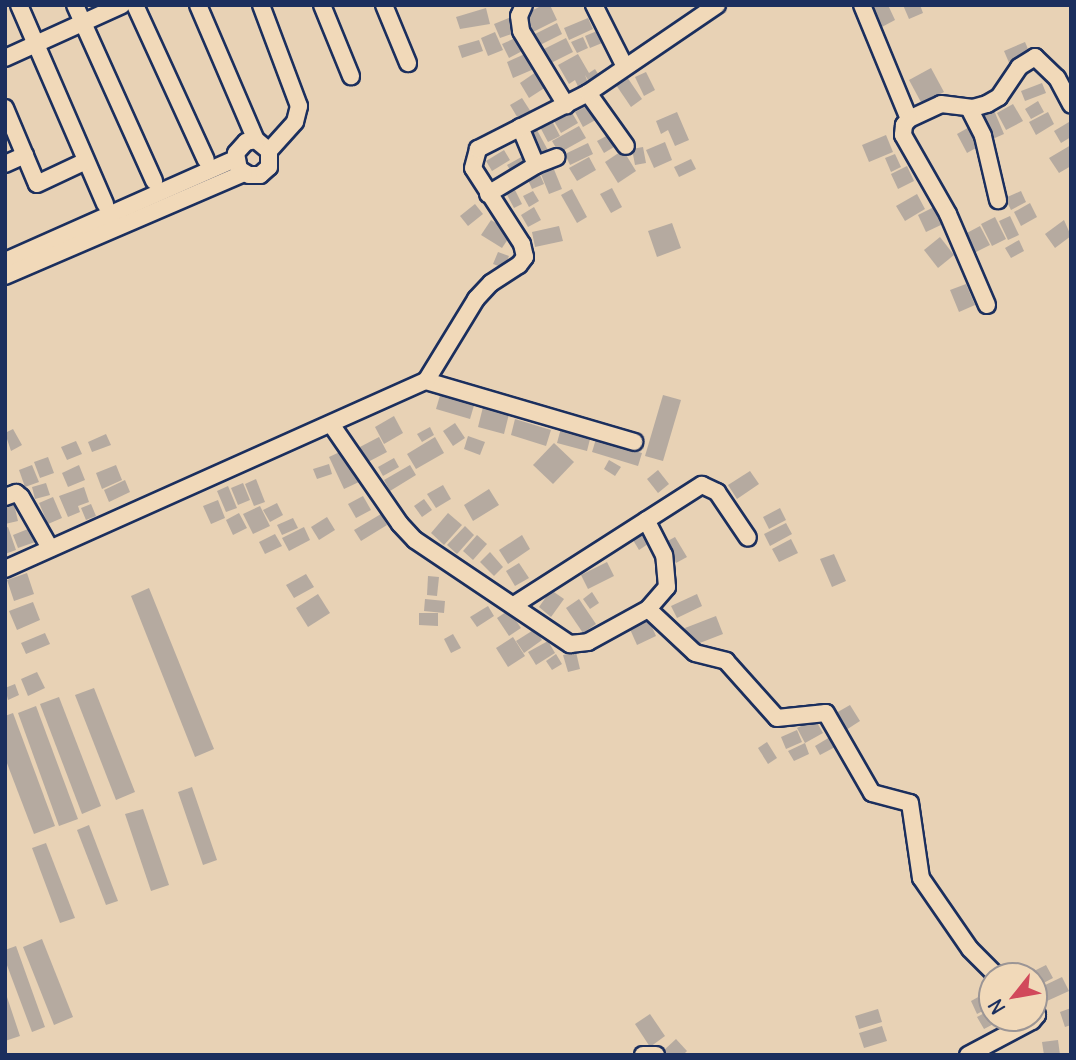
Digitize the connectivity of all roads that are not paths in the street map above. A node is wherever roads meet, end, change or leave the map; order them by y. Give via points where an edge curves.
1 (19, 5) edge
2 (75, 5) edge
3 (122, 5) edge
4 (135, 5) edge
5 (198, 5) edge
6 (261, 5) edge
7 (323, 5) edge
8 (384, 5) edge
9 (524, 5) edge
10 (594, 5) edge
11 (716, 5) edge
12 (862, 5) edge
13 (83, 23) junction
14 (36, 44) junction
15 (5, 58) edge
16 (408, 63) dead end
17 (625, 68) junction
18 (351, 76) dead end
19 (588, 93) junction
20 (1071, 104) edge
21 (566, 105) junction
22 (5, 108) edge
23 (969, 108) junction
24 (909, 119) junction
25 (520, 127) junction
26 (256, 140) junction
27 (626, 146) dead end
28 (270, 151) junction
29 (25, 155) junction
30 (557, 157) dead end
31 (206, 160) dead end
32 (86, 161) junction
33 (5, 164) edge
34 (536, 165) junction
35 (239, 166) junction
36 (154, 181) dead end
37 (488, 194) junction
38 (998, 200) dead end
39 (105, 204) dead end
40 (5, 261) edge
41 (5, 276) edge
42 (987, 305) dead end
43 (426, 381) junction
44 (331, 424) junction
45 (634, 442) dead end
46 (5, 497) edge
47 (646, 520) junction
48 (748, 538) dead end
49 (50, 548) junction
50 (5, 569) edge
51 (514, 605) junction
52 (648, 609) junction
53 (983, 962) edge
54 (1011, 1032) edge
55 (643, 1055) edge
56 (656, 1055) edge
57 (968, 1055) edge

1 - 14 street
2 - 13 street
3 - 13 street
4 - 31 street
5 - 26 street
6 - 28 street via 299,106 295,122
7 - 18 street
8 - 16 street
9 - 21 street via 519,16 521,31
10 - 17 street
11 - 17 street
12 - 24 street
13 - 14 street
13 - 36 street
14 - 15 street
14 - 32 street
17 - 19 street
19 - 21 street
19 - 27 street
20 - 23 street via 1057,78 1035,57 1019,67 999,97
21 - 25 street
22 - 29 street
23 - 24 street via 940,104
23 - 38 street via 983,136
24 - 42 street via 903,135 948,214
25 - 34 street
25 - 37 street via 475,153 473,168
26 - 28 street
26 - 35 street via 241,145
28 - 35 street via 271,162 265,172 255,176
29 - 32 street via 37,184
29 - 33 street
30 - 34 street
32 - 39 street
34 - 37 street
35 - 40 street
35 - 41 street
37 - 43 street via 526,257 484,290
43 - 44 street
43 - 45 street
44 - 49 street
44 - 51 street via 408,534
46 - 49 street via 13,493 21,497
47 - 48 street via 706,485 717,492
47 - 51 street
47 - 52 street via 664,555 667,575 667,587
49 - 50 street
51 - 52 street via 562,641 578,646
52 - 53 street via 695,653 726,661 777,718 826,713 872,793 910,803 921,878
54 - 57 street
55 - 56 street

